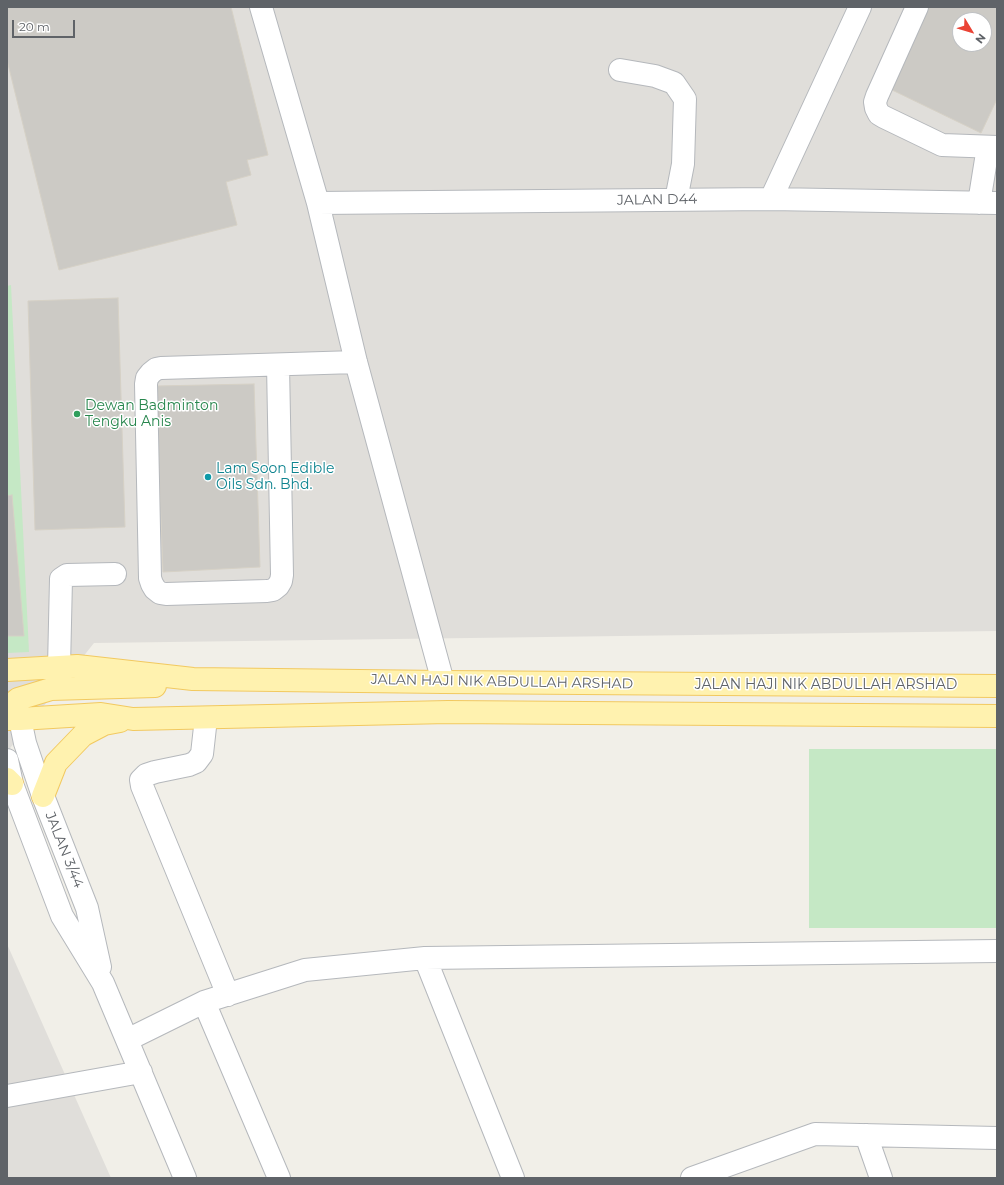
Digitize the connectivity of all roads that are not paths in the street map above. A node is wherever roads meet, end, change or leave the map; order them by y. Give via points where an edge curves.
1 (261, 7) edge
2 (860, 7) edge
3 (917, 7) edge
4 (620, 70) dead end
5 (993, 147) edge
6 (771, 199) junction
7 (676, 200) junction
8 (318, 203) junction
9 (988, 203) edge
10 (356, 362) junction
11 (278, 365) junction
12 (115, 574) dead end
13 (59, 667) junction
14 (7, 670) edge
15 (193, 678) junction
16 (443, 682) junction
17 (997, 686) edge
18 (10, 712) edge
19 (997, 716) edge
20 (206, 718) junction
21 (133, 719) junction
22 (7, 760) edge
23 (10, 782) edge
24 (43, 796) junction
25 (997, 951) edge
26 (425, 958) junction
27 (103, 983) junction
28 (228, 994) junction
29 (204, 1002) junction
30 (127, 1040) junction
31 (141, 1072) junction
32 (7, 1096) edge
33 (866, 1135) junction
34 (997, 1138) edge
35 (185, 1178) edge
36 (279, 1178) edge
37 (513, 1178) edge
38 (692, 1178) edge
39 (880, 1178) edge

1 - 8 street
2 - 6 street
3 - 5 street via 877,96 876,108 884,117 942,145
4 - 7 street via 655,76 674,83 685,99 683,164
5 - 9 street
6 - 7 street, JALAN D44
6 - 9 street, JALAN D44
7 - 8 street, JALAN D44
8 - 10 street
10 - 11 street
10 - 16 street
11 - 11 street via 161,368 150,373 147,378 150,578 160,593 267,591 273,590 281,581
12 - 13 street via 67,575 61,579
13 - 14 main road, JALAN HAJI NIK ABDULLAH ARSHAD
13 - 15 main road, JALAN HAJI NIK ABDULLAH ARSHAD via 77,666
15 - 16 main road, JALAN HAJI NIK ABDULLAH ARSHAD
15 - 18 main road via 164,685 51,689 18,699
16 - 17 main road, JALAN HAJI NIK ABDULLAH ARSHAD
18 - 21 main road, JALAN HAJI NIK ABDULLAH ARSHAD via 101,714
18 - 24 street, JALAN 3/44 via 25,743
19 - 20 main road, JALAN HAJI NIK ABDULLAH ARSHAD via 448,712
20 - 21 main road, JALAN HAJI NIK ABDULLAH ARSHAD
20 - 28 street via 202,754 196,762 189,766 155,772 141,780
21 - 24 main road via 104,724 83,735 56,763
22 - 23 street, JALAN 3/44
23 - 27 street, JALAN 3/44 via 62,916
24 - 27 street, JALAN 3/44 via 87,908
25 - 26 street
26 - 28 street via 305,970
26 - 37 street
27 - 30 street, JALAN 3/44
28 - 29 street
29 - 30 street
29 - 36 street
30 - 31 street, JALAN 3/44
31 - 32 street
31 - 35 street, JALAN 3/44
33 - 34 street
33 - 38 street via 815,1134
33 - 39 street

